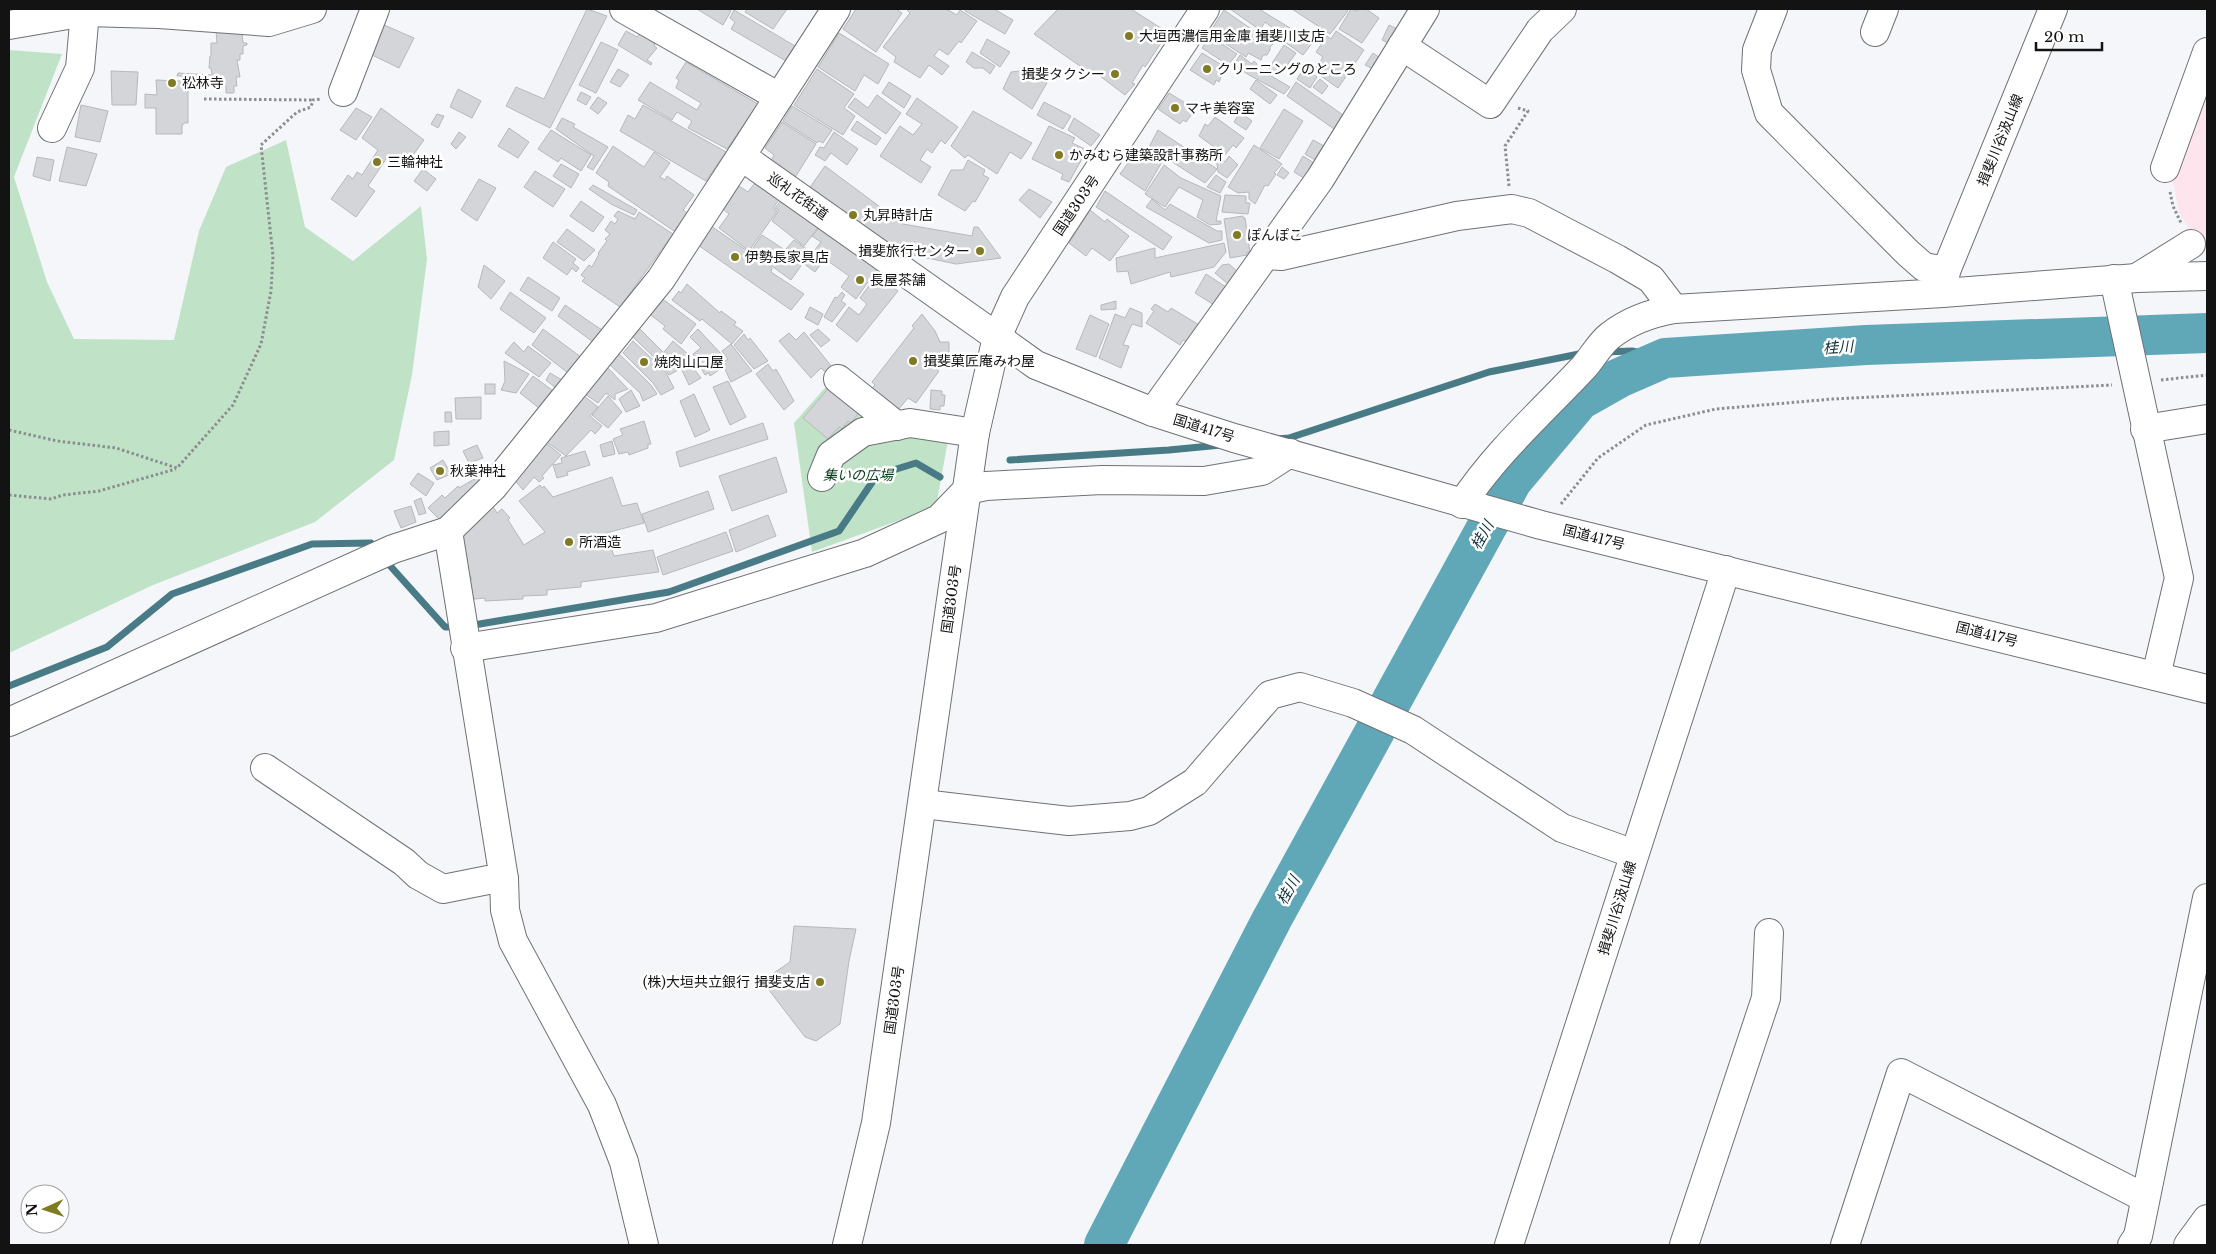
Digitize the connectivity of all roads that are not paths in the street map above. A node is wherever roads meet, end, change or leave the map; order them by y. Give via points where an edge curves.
1 (312, 9) edge
2 (375, 9) edge
3 (624, 9) edge
4 (836, 9) edge
5 (1205, 9) edge
6 (1424, 9) edge
7 (1562, 9) edge
8 (1772, 9) edge
9 (2053, 9) edge
10 (84, 10) edge
11 (9, 25) edge
12 (1402, 46) junction
13 (2207, 52) edge
14 (342, 92) road end
15 (779, 97) junction
16 (52, 128) dead end
17 (741, 156) junction
18 (2165, 168) road end
19 (2191, 244) road end
20 (1265, 255) junction
21 (2207, 276) edge
22 (1944, 282) junction
23 (2123, 283) junction
24 (1674, 309) junction
25 (997, 337) junction
26 (838, 380) dead end
27 (1153, 412) junction
28 (2207, 419) edge
29 (897, 426) junction
30 (2145, 429) junction
31 (975, 433) junction
32 (1290, 453) junction
33 (822, 477) dead end
34 (968, 490) junction
35 (1469, 506) junction
36 (448, 531) junction
37 (1726, 570) junction
38 (465, 645) junction
39 (2156, 676) junction
40 (2207, 689) edge
41 (9, 722) edge
42 (265, 768) dead end
43 (923, 804) junction
44 (1634, 854) junction
45 (504, 879) junction
46 (2207, 898) edge
47 (1769, 934) dead end
48 (2145, 1198) junction
49 (2207, 1219) edge
50 (644, 1245) edge
51 (847, 1245) edge
52 (1508, 1245) edge
53 (1684, 1245) edge
54 (1844, 1245) edge
55 (2132, 1245) edge
56 (2188, 1245) edge

1 - 10 main road via 269,22
2 - 14 main road
3 - 15 main road
4 - 15 main road
5 - 25 main road, 国道303号 via 1015,297
6 - 12 main road
7 - 12 main road via 1540,30 1490,104
8 - 22 main road via 1757,50 1756,70 1769,113 1908,253
9 - 22 main road, 揖斐川谷汲山線
10 - 11 main road
10 - 16 main road via 80,68
12 - 20 main road via 1320,179
13 - 18 main road
15 - 17 main road
17 - 25 main road, 巡礼花街道
17 - 36 main road via 661,279 493,487
19 - 23 main road
20 - 24 main road via 1280,256 1457,216 1512,209 1529,213 1651,279
20 - 27 main road
21 - 23 main road
22 - 23 main road
22 - 24 main road
23 - 30 main road
24 - 35 main road via 1652,313 1610,335 1585,366 1480,476
25 - 27 main road, 国道417号 via 1036,365
25 - 31 main road, 国道303号
26 - 29 main road
27 - 32 main road, 国道417号
28 - 30 main road
29 - 31 main road via 910,423
29 - 33 main road via 863,432 831,455
30 - 39 main road via 2179,578
31 - 34 main road, 国道303号
32 - 34 main road via 1262,471 1204,481 1102,480 986,486
32 - 35 main road, 国道417号
34 - 38 main road via 939,518 855,556 656,618
34 - 43 main road, 国道303号 via 949,602
35 - 37 main road, 国道417号
36 - 38 main road
36 - 41 main road via 393,549
37 - 39 main road, 国道417号
37 - 44 main road, 揖斐川谷汲山線
38 - 45 main road
39 - 40 main road, 国道417号
42 - 45 main road via 443,889
43 - 44 main road via 1069,821 1130,816 1149,811 1195,782 1270,695 1300,688 1360,706 1413,730 1562,828
43 - 51 main road, 国道303号 via 876,1123
44 - 52 main road, 揖斐川谷汲山線
45 - 50 main road via 505,910 513,941 602,1106 624,1162
46 - 48 main road
47 - 53 main road via 1766,998
48 - 54 main road via 1901,1073
48 - 55 main road via 2138,1236
49 - 56 main road

